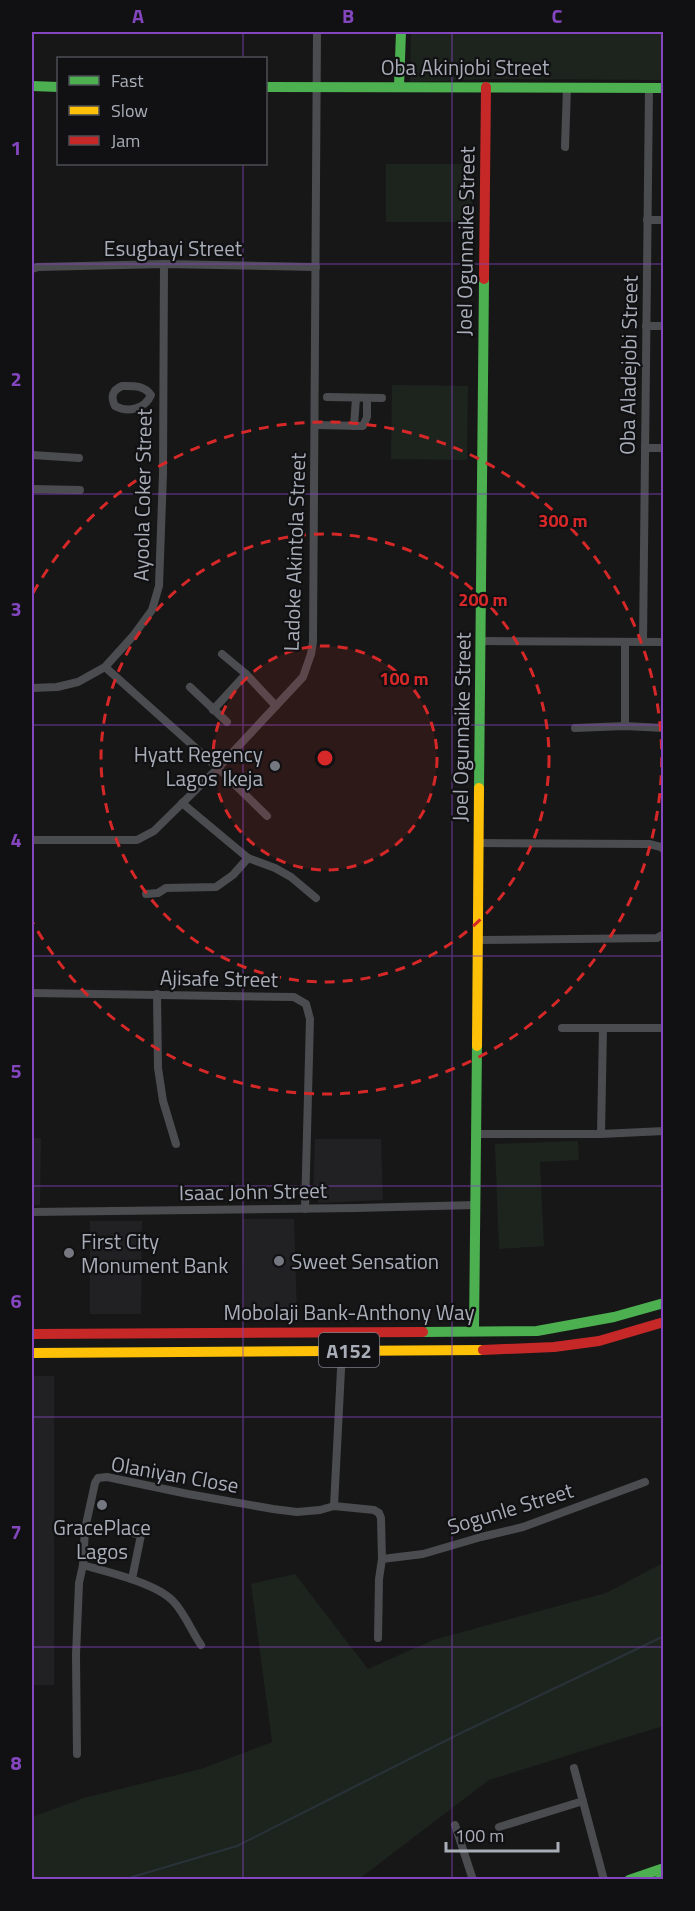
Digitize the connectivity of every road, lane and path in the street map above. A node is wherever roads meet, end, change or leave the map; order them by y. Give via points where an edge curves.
1 (317, 32) edge
2 (401, 32) edge
3 (32, 86) edge
4 (399, 86) junction
5 (57, 87) edge
6 (267, 87) edge
7 (316, 87) junction
8 (486, 87) junction
9 (567, 87) junction
10 (649, 88) junction
11 (663, 88) edge
12 (565, 147) dead end
13 (647, 220) junction
14 (663, 220) edge
15 (165, 264) junction
16 (316, 267) junction
17 (32, 269) edge
18 (646, 326) junction
19 (663, 326) edge
20 (151, 395) junction
21 (162, 395) junction
22 (327, 397) dead end
23 (356, 398) junction
24 (367, 398) junction
25 (382, 398) dead end
26 (315, 425) junction
27 (354, 426) junction
28 (645, 448) junction
29 (663, 448) edge
30 (32, 455) edge
31 (79, 458) dead end
32 (32, 489) edge
33 (80, 490) dead end
34 (481, 641) junction
35 (625, 642) junction
36 (643, 642) junction
37 (663, 642) edge
38 (222, 654) dead end
39 (105, 667) junction
40 (246, 674) junction
41 (190, 687) dead end
42 (32, 688) edge
43 (276, 706) junction
44 (213, 710) junction
45 (227, 722) dead end
46 (626, 726) junction
47 (575, 728) dead end
48 (663, 728) edge
49 (218, 768) junction
50 (182, 803) junction
51 (267, 816) dead end
52 (32, 840) edge
53 (479, 843) junction
54 (663, 850) edge
55 (248, 858) junction
56 (146, 894) dead end
57 (316, 897) dead end
58 (663, 934) edge
59 (478, 940) junction
60 (32, 993) edge
61 (157, 994) junction
62 (562, 1028) dead end
63 (603, 1028) junction
64 (663, 1028) edge
65 (663, 1131) edge
66 (476, 1134) junction
67 (601, 1134) junction
68 (176, 1144) dead end
69 (476, 1205) junction
70 (304, 1209) junction
71 (32, 1212) edge
72 (663, 1303) edge
73 (663, 1322) edge
74 (474, 1331) junction
75 (32, 1334) edge
76 (342, 1350) junction
77 (34, 1354) edge
78 (645, 1482) dead end
79 (334, 1506) junction
80 (121, 1530) dead end
81 (382, 1559) junction
82 (84, 1565) junction
83 (132, 1579) junction
84 (378, 1638) dead end
85 (201, 1645) dead end
86 (77, 1754) dead end
87 (574, 1768) dead end
88 (583, 1801) junction
89 (455, 1825) dead end
90 (500, 1827) dead end
91 (663, 1868) edge
92 (663, 1878) edge
93 (473, 1880) edge
94 (604, 1880) edge
95 (629, 1880) edge
96 (659, 1880) edge

1 - 7 street, Ladoke Akintola Street
2 - 4 street
3 - 5 street
4 - 7 street, Oba Akinjobi Street
4 - 8 street, Oba Akinjobi Street
6 - 7 street, Oba Akinjobi Street
7 - 16 street, Ladoke Akintola Street
8 - 9 street, Oba Akinjobi Street
8 - 34 street, Joel Ogunnaike Street
9 - 10 street, Oba Akinjobi Street
9 - 12 street
10 - 11 street, Oba Akinjobi Street
10 - 13 street, Oba Aladejobi Street
13 - 14 street
13 - 18 street, Oba Aladejobi Street
15 - 16 street, Esugbayi Street
15 - 17 street, Esugbayi Street
15 - 21 street, Ayoola Coker Street
16 - 26 street, Ladoke Akintola Street
18 - 19 street
18 - 28 street, Oba Aladejobi Street
20 - 20 street via 144,388 122,386 116,388 112,397 115,406 129,409 148,404
20 - 21 street
21 - 39 street, Ayoola Coker Street via 157,599 133,636
22 - 23 street
23 - 24 street
23 - 27 street
24 - 25 street
24 - 27 street via 365,423
26 - 27 street
26 - 43 street, Ladoke Akintola Street via 313,642 303,677
28 - 29 street
28 - 36 street, Oba Aladejobi Street
30 - 31 street
32 - 33 street
34 - 35 street
34 - 53 street, Joel Ogunnaike Street
35 - 36 street
35 - 46 street
36 - 37 street
38 - 40 street
39 - 42 street, Ayoola Coker Street via 78,682
39 - 49 street
40 - 43 street
40 - 44 street
41 - 44 street
43 - 49 street, Ladoke Akintola Street
44 - 45 street
46 - 47 street
46 - 48 street
49 - 50 street, Ladoke Akintola Street
49 - 51 street
50 - 52 street, Ladoke Akintola Street via 154,831 137,840
50 - 55 street
53 - 54 street via 649,844
53 - 59 street, Joel Ogunnaike Street
55 - 56 street via 216,887 166,888
55 - 57 street via 291,877
58 - 59 street via 657,938
59 - 66 street, Joel Ogunnaike Street
60 - 61 street, Ajisafe Street
61 - 68 street via 158,1068
61 - 70 street, Ajisafe Street via 294,997 306,1004 309,1019
62 - 63 street
63 - 64 street
63 - 67 street
65 - 67 street
66 - 67 street
66 - 69 street, Joel Ogunnaike Street
69 - 70 street, Isaac John Street
69 - 74 street, Joel Ogunnaike Street
70 - 71 street, Isaac John Street
72 - 74 street, Mobolaji Bank-Anthony Way / A152 via 614,1317 537,1331
73 - 76 street, Mobolaji Bank-Anthony Way / A152 via 599,1341 555,1347
74 - 75 street, Mobolaji Bank-Anthony Way / A152
76 - 77 street, Mobolaji Bank-Anthony Way / A152
76 - 79 street
78 - 81 street, Sogunle Street via 523,1527 423,1554
79 - 81 street via 379,1513
79 - 82 street, Olaniyan Close via 297,1512 273,1509 102,1477 95,1483 85,1529
80 - 83 street via 141,1535
81 - 84 street
82 - 83 street
82 - 86 street, Olaniyan Close via 79,1583 76,1655
83 - 85 street via 158,1590 175,1603
87 - 88 street
88 - 90 street
88 - 94 street
89 - 93 street
91 - 95 street
92 - 96 street

